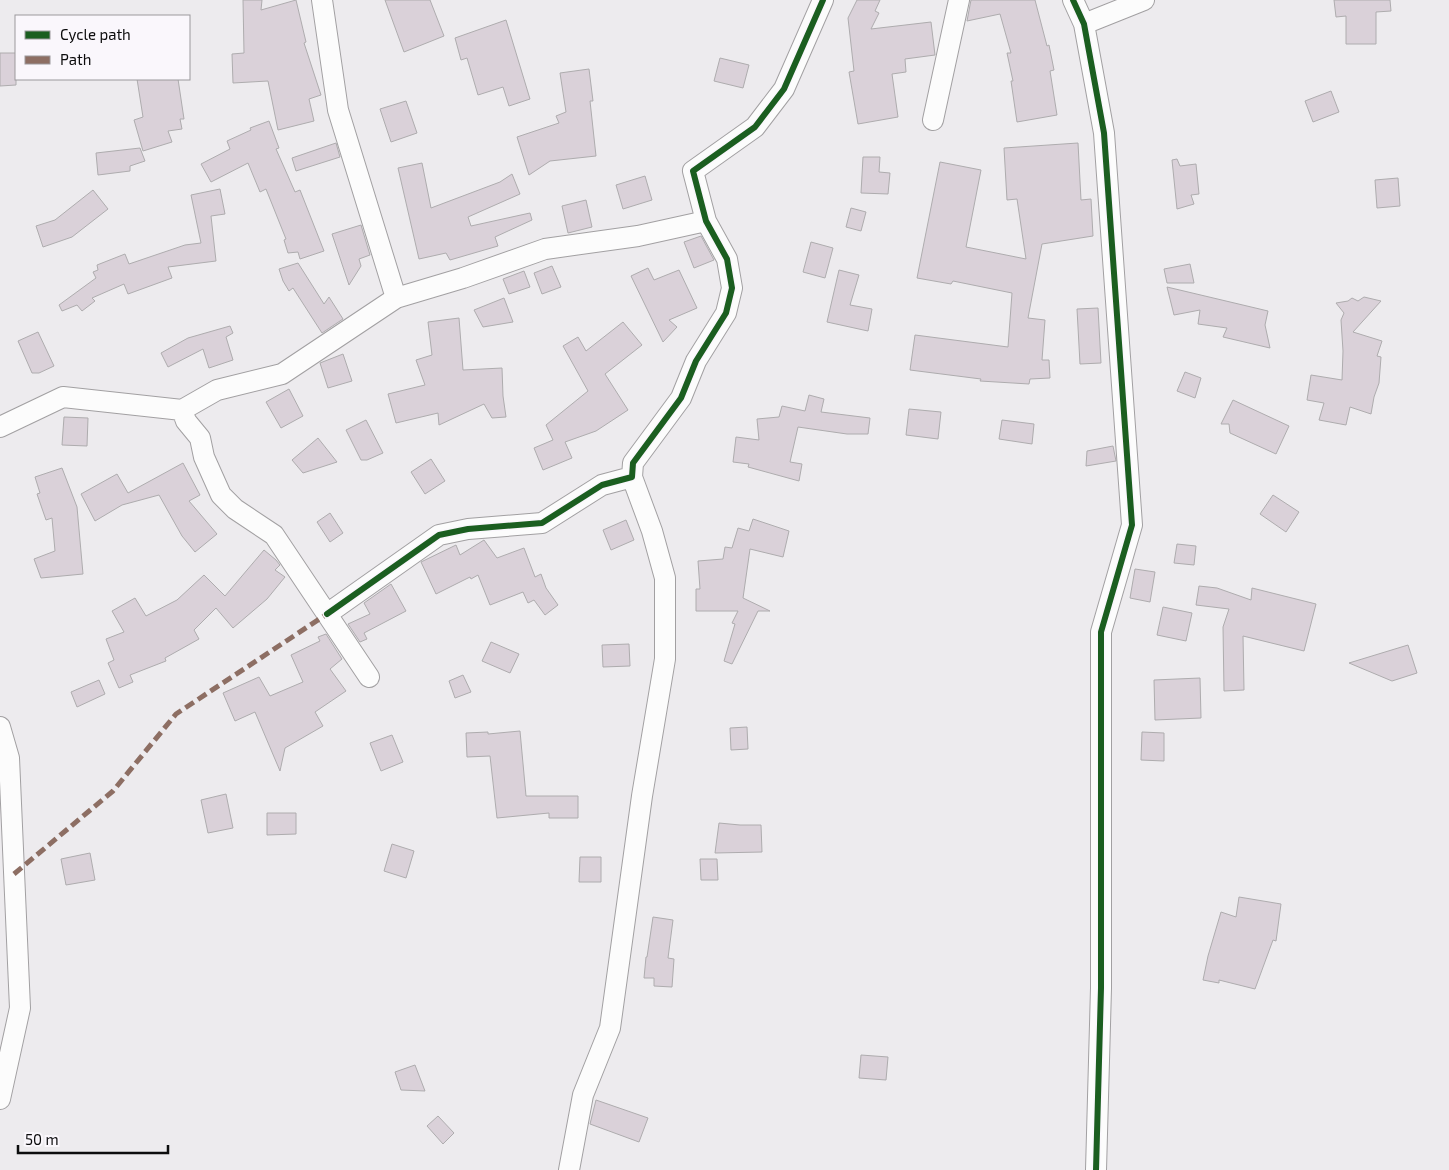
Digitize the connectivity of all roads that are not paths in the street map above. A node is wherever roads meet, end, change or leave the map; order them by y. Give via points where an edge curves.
1 (322, 0) edge
2 (824, 0) edge
3 (959, 0) edge
4 (1073, 0) edge
5 (1144, 0) edge
6 (1084, 24) junction
7 (933, 120) dead end
8 (706, 221) junction
9 (396, 298) junction
10 (182, 410) junction
11 (0, 427) edge
12 (632, 477) junction
13 (328, 614) junction
14 (369, 677) dead end
15 (0, 727) edge
16 (20, 1008) junction
17 (0, 1038) edge
18 (0, 1099) edge
19 (569, 1170) edge
20 (1096, 1170) edge

1 - 9 street via 338,110
2 - 8 street via 784,89 756,127 692,171
3 - 7 street
4 - 6 street
5 - 6 street
6 - 20 street via 1104,133 1132,525 1102,632 1101,988
8 - 9 street via 638,236 545,249
8 - 12 street via 727,259 732,288 726,313 696,361 681,398 633,463
9 - 10 street via 282,374 218,390
10 - 11 street via 63,397
10 - 13 street via 186,421 200,438 204,457 221,495 235,509 274,535
12 - 13 street via 602,485 542,523 468,529 439,535
12 - 19 street via 665,578 665,659 642,796 610,1028 583,1095
13 - 14 street
15 - 16 street via 8,758
16 - 17 street
16 - 18 street

